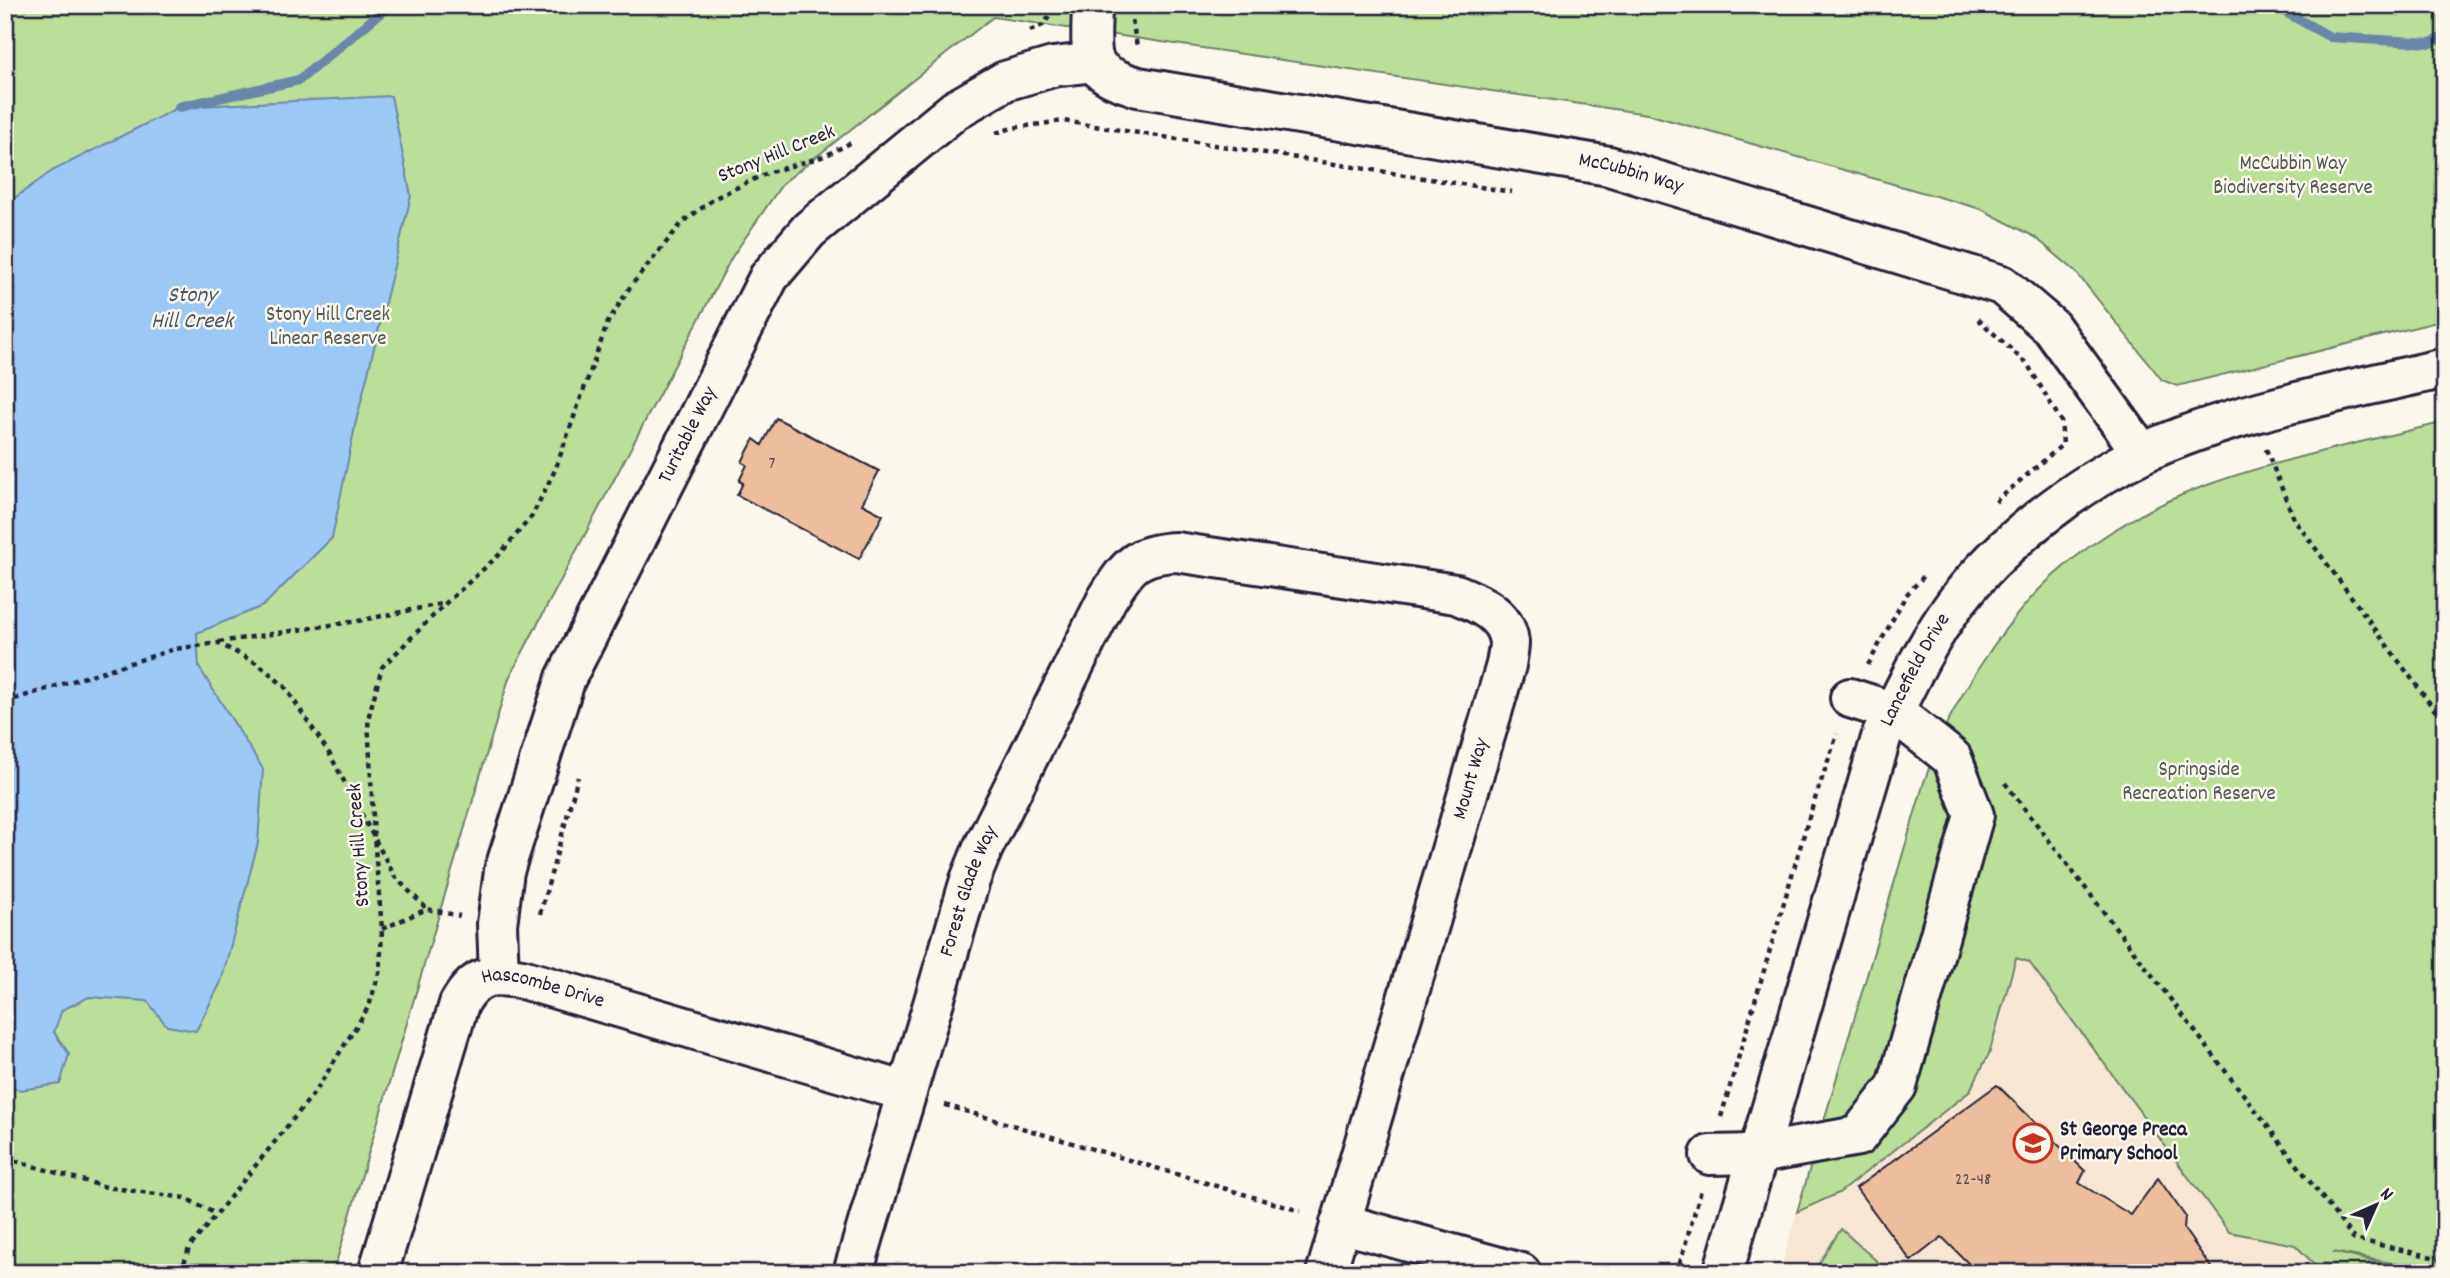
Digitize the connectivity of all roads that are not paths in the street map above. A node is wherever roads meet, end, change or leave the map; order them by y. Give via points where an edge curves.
1 (1092, 5) edge
2 (1095, 62) junction
3 (2445, 368) edge
4 (2142, 453) junction
5 (1162, 553) joint
6 (1850, 698) road end
7 (1894, 712) junction
8 (499, 975) junction
9 (907, 1092) junction
10 (1758, 1154) junction
11 (1710, 1156) road end
12 (1340, 1223) junction
13 (378, 1273) edge
14 (853, 1273) edge
15 (1326, 1273) edge
16 (1521, 1273) edge
17 (1723, 1273) edge

1 - 2 street
2 - 4 street, McCubbin Way via 1111,77 1138,87 1609,166 2003,285 2051,327
2 - 8 street, Turitable Way via 1053,67 1005,81 956,110 809,230 769,277 566,678 504,871 497,924
3 - 4 street, Lancefield Drive via 2210,427
4 - 7 street, Lancefield Drive via 2068,497 2016,537 1957,600 1915,667
5 - 9 street, Forest Glade Way via 1133,562 1107,599 983,848
5 - 12 street, Mount Way via 1456,594 1492,612 1509,641 1506,665
6 - 7 street
7 - 10 street, Lancefield Drive via 1882,735
7 - 10 street via 1952,758 1974,815 1898,1086 1858,1136
8 - 9 street, Hascombe Drive
8 - 13 street, Hascombe Drive via 476,981 459,1004
9 - 14 street, Forest Glade Way
10 - 11 street
10 - 17 street, Lancefield Drive
12 - 15 street, Mount Way
12 - 16 street

